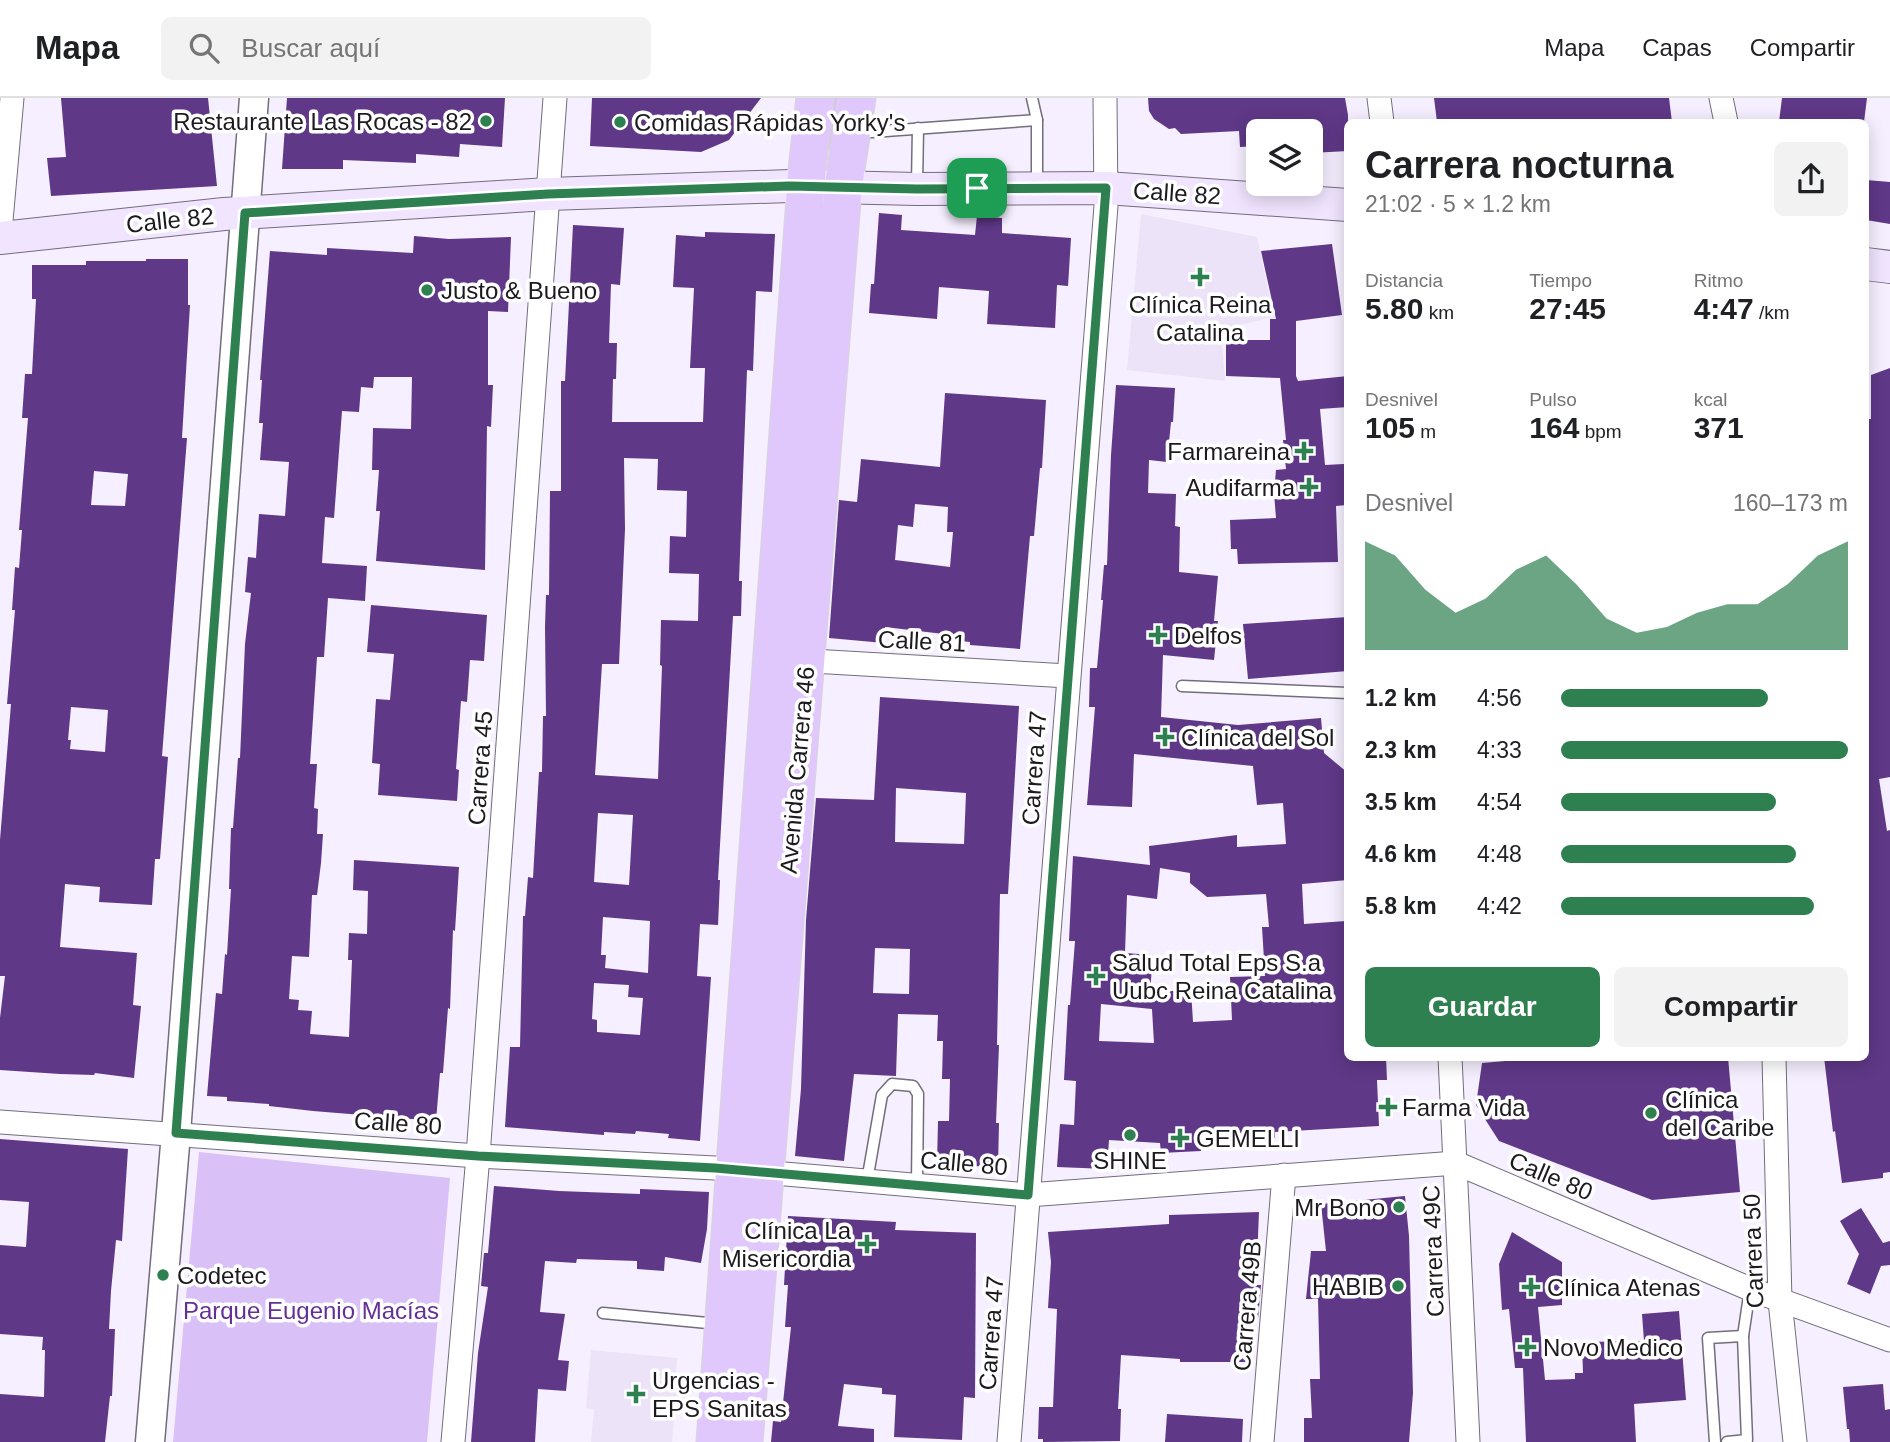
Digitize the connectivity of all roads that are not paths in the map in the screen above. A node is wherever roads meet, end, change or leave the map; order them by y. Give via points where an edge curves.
1 (12, 98) edge
2 (254, 98) edge
3 (555, 98) edge
4 (815, 98) edge
5 (868, 98) edge
6 (1032, 98) edge
7 (1105, 98) edge
8 (1379, 98) edge
9 (1721, 98) edge
10 (855, 110) edge
11 (1382, 119) edge
12 (1725, 119) edge
13 (1037, 120) junction
14 (918, 128) junction
15 (806, 187) junction
16 (843, 188) junction
17 (1037, 188) junction
18 (1106, 188) junction
19 (917, 189) junction
20 (548, 194) junction
21 (1344, 205) edge
22 (245, 213) junction
23 (0, 232) edge
24 (0, 238) edge
25 (1869, 264) edge
26 (1890, 267) edge
27 (789, 660) junction
28 (1068, 676) junction
29 (1182, 686) dead end
30 (1344, 692) edge
31 (1450, 1061) edge
32 (1774, 1061) edge
33 (0, 1122) edge
34 (176, 1133) junction
35 (478, 1156) junction
36 (1456, 1163) junction
37 (750, 1171) junction
38 (1284, 1175) junction
39 (867, 1181) junction
40 (917, 1185) junction
41 (1028, 1195) junction
42 (1750, 1289) junction
43 (1780, 1301) junction
44 (603, 1313) dead end
45 (723, 1324) junction
46 (1743, 1336) junction
47 (1890, 1340) edge
48 (150, 1442) edge
49 (453, 1442) edge
50 (715, 1442) edge
51 (744, 1442) edge
52 (1009, 1442) edge
53 (1262, 1442) edge
54 (1468, 1442) edge
55 (1715, 1442) edge
56 (1727, 1442) edge
57 (1795, 1442) edge

1 - 23 street
2 - 22 street
3 - 20 street, Carrera 45
4 - 15 main road, Avenida Carrera 46
5 - 10 lane
6 - 13 lane
7 - 18 street, Carrera 47
8 - 11 street
9 - 12 street
10 - 14 lane
10 - 16 main road, Avenida Carrera 46
13 - 14 lane
13 - 17 lane
14 - 19 lane
15 - 16 main road, Calle 82
15 - 20 main road, Calle 82
15 - 27 main road, Avenida Carrera 46
16 - 19 main road, Calle 82
16 - 27 main road, Avenida Carrera 46
17 - 18 main road, Calle 82
17 - 19 main road, Calle 82
18 - 21 main road, Calle 82
18 - 28 street, Carrera 47
20 - 22 main road, Calle 82
20 - 35 street, Carrera 45
22 - 24 main road, Calle 82
22 - 34 street
25 - 26 main road
27 - 28 street, Calle 81
27 - 37 main road, Avenida Carrera 46
28 - 41 street, Carrera 47
29 - 30 lane
31 - 36 street, Carrera 49C
32 - 43 street, Carrera 50
33 - 34 street, Calle 80
34 - 35 street, Calle 80
34 - 48 street
35 - 37 street, Calle 80
35 - 49 street, Carrera 45
36 - 38 street, Calle 80
36 - 42 street, Calle 80
36 - 54 street, Carrera 49C
37 - 39 street, Calle 80
37 - 45 main road, Avenida Carrera 46
37 - 51 main road, Avenida Carrera 46
38 - 41 street, Calle 80
38 - 53 street, Carrera 49B
39 - 40 street, Calle 80
39 - 40 lane via 882,1095 892,1084 912,1086 918,1094
40 - 41 street, Calle 80
41 - 52 street, Carrera 47
42 - 43 street, Calle 80
42 - 46 lane
43 - 47 street, Calle 80
43 - 57 street, Carrera 50
44 - 45 lane
45 - 50 main road, Avenida Carrera 46
46 - 55 lane via 1708,1338
46 - 56 lane via 1747,1440

